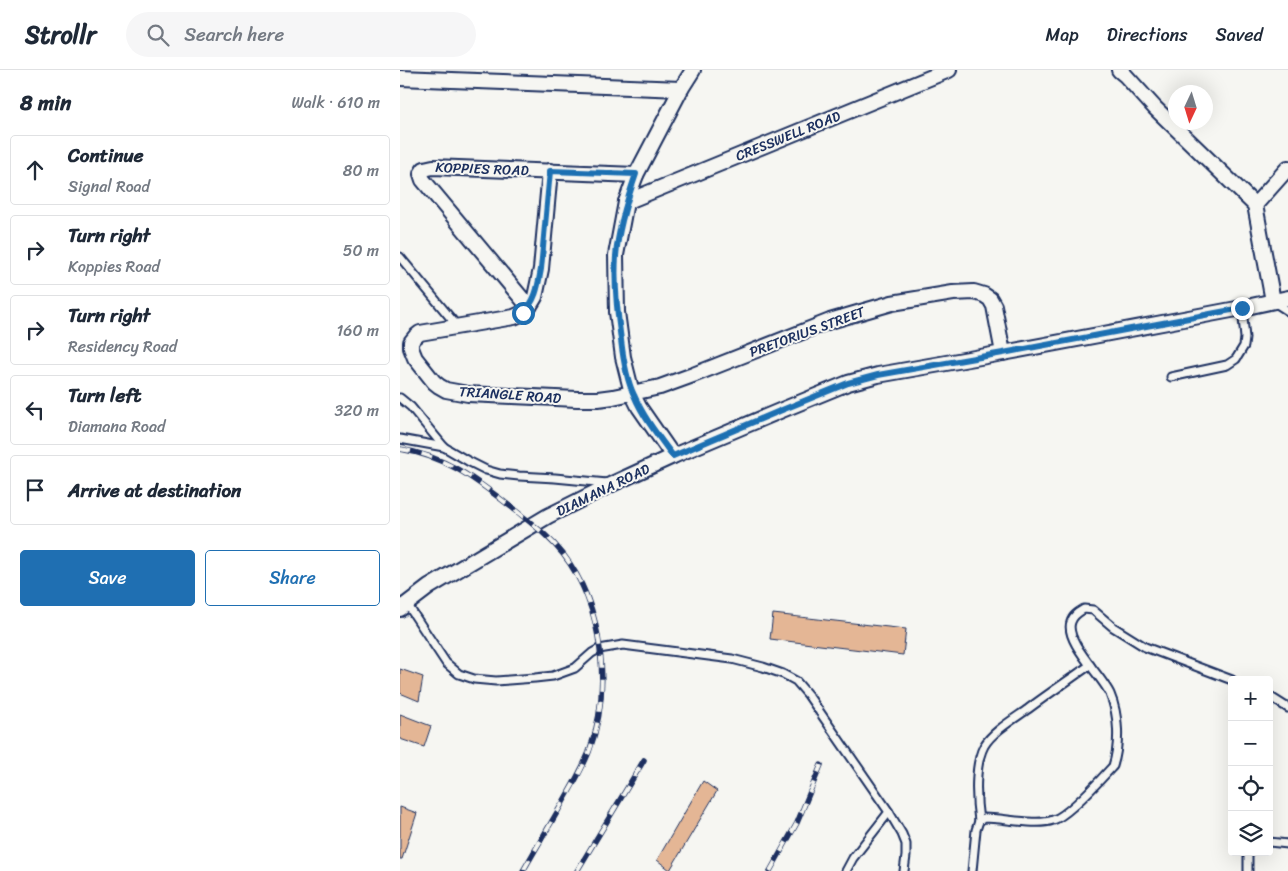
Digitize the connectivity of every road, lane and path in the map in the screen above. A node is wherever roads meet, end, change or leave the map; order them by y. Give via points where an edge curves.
1 (693, 70) edge
2 (949, 70) edge
3 (1124, 72) edge
4 (400, 78) edge
5 (681, 89) junction
6 (1288, 168) edge
7 (550, 171) junction
8 (636, 174) junction
9 (626, 202) junction
10 (1255, 205) junction
11 (400, 257) edge
12 (1288, 298) edge
13 (1273, 301) junction
14 (529, 307) junction
15 (1242, 308) junction
16 (1288, 311) edge
17 (458, 327) junction
18 (1003, 353) junction
19 (1171, 377) dead end
20 (632, 393) junction
21 (400, 398) edge
22 (400, 439) edge
23 (444, 447) junction
24 (673, 456) junction
25 (612, 484) junction
26 (403, 606) edge
27 (1090, 665) junction
28 (1228, 678) edge
29 (1273, 699) edge
30 (1288, 708) edge
31 (889, 812) junction
32 (978, 822) junction
33 (1273, 842) edge
34 (1288, 844) edge
35 (1248, 856) edge
36 (846, 871) edge
37 (904, 871) edge
38 (972, 871) edge
39 (1248, 871) edge

1 - 5 street
2 - 9 street, CRESSWELL ROAD
3 - 10 street via 1155,108
4 - 5 street
5 - 8 street
6 - 10 street
7 - 8 street, KOPPIES ROAD
7 - 14 street via 541,269 535,297
7 - 14 street, KOPPIES ROAD via 433,167 424,169 421,174
8 - 9 street
9 - 20 street via 616,255 616,282 623,357
10 - 13 street
11 - 17 lane
12 - 13 street, DIAMANA ROAD
13 - 15 street, DIAMANA ROAD
13 - 16 lane
14 - 17 street, TRIANGLE ROAD via 514,317
15 - 18 street, DIAMANA ROAD
15 - 19 lane via 1244,346 1236,359 1227,365
17 - 20 street, TRIANGLE ROAD via 420,333 411,342 416,358 434,382 446,390 577,399
18 - 20 street, PRETORIUS STREET via 990,299 974,292 953,293 892,303 830,321 660,387
18 - 24 street, DIAMANA ROAD via 848,383
20 - 24 street
21 - 23 lane
22 - 23 lane
23 - 25 lane via 500,474
24 - 25 street, DIAMANA ROAD
25 - 26 street, DIAMANA ROAD via 522,531
26 - 31 lane via 446,663 474,680 553,676 575,668 599,649 623,645 732,659 783,674 796,681 808,695
27 - 28 lane via 1071,636 1070,623 1084,609 1093,610 1145,647
27 - 32 lane via 1008,723 985,745 977,786
27 - 32 lane via 1106,687 1115,708 1118,730 1113,766 1069,811 1054,820 1032,822 984,818
29 - 30 lane
31 - 36 lane
31 - 37 lane via 906,844
32 - 38 lane
33 - 34 lane
35 - 39 lane

